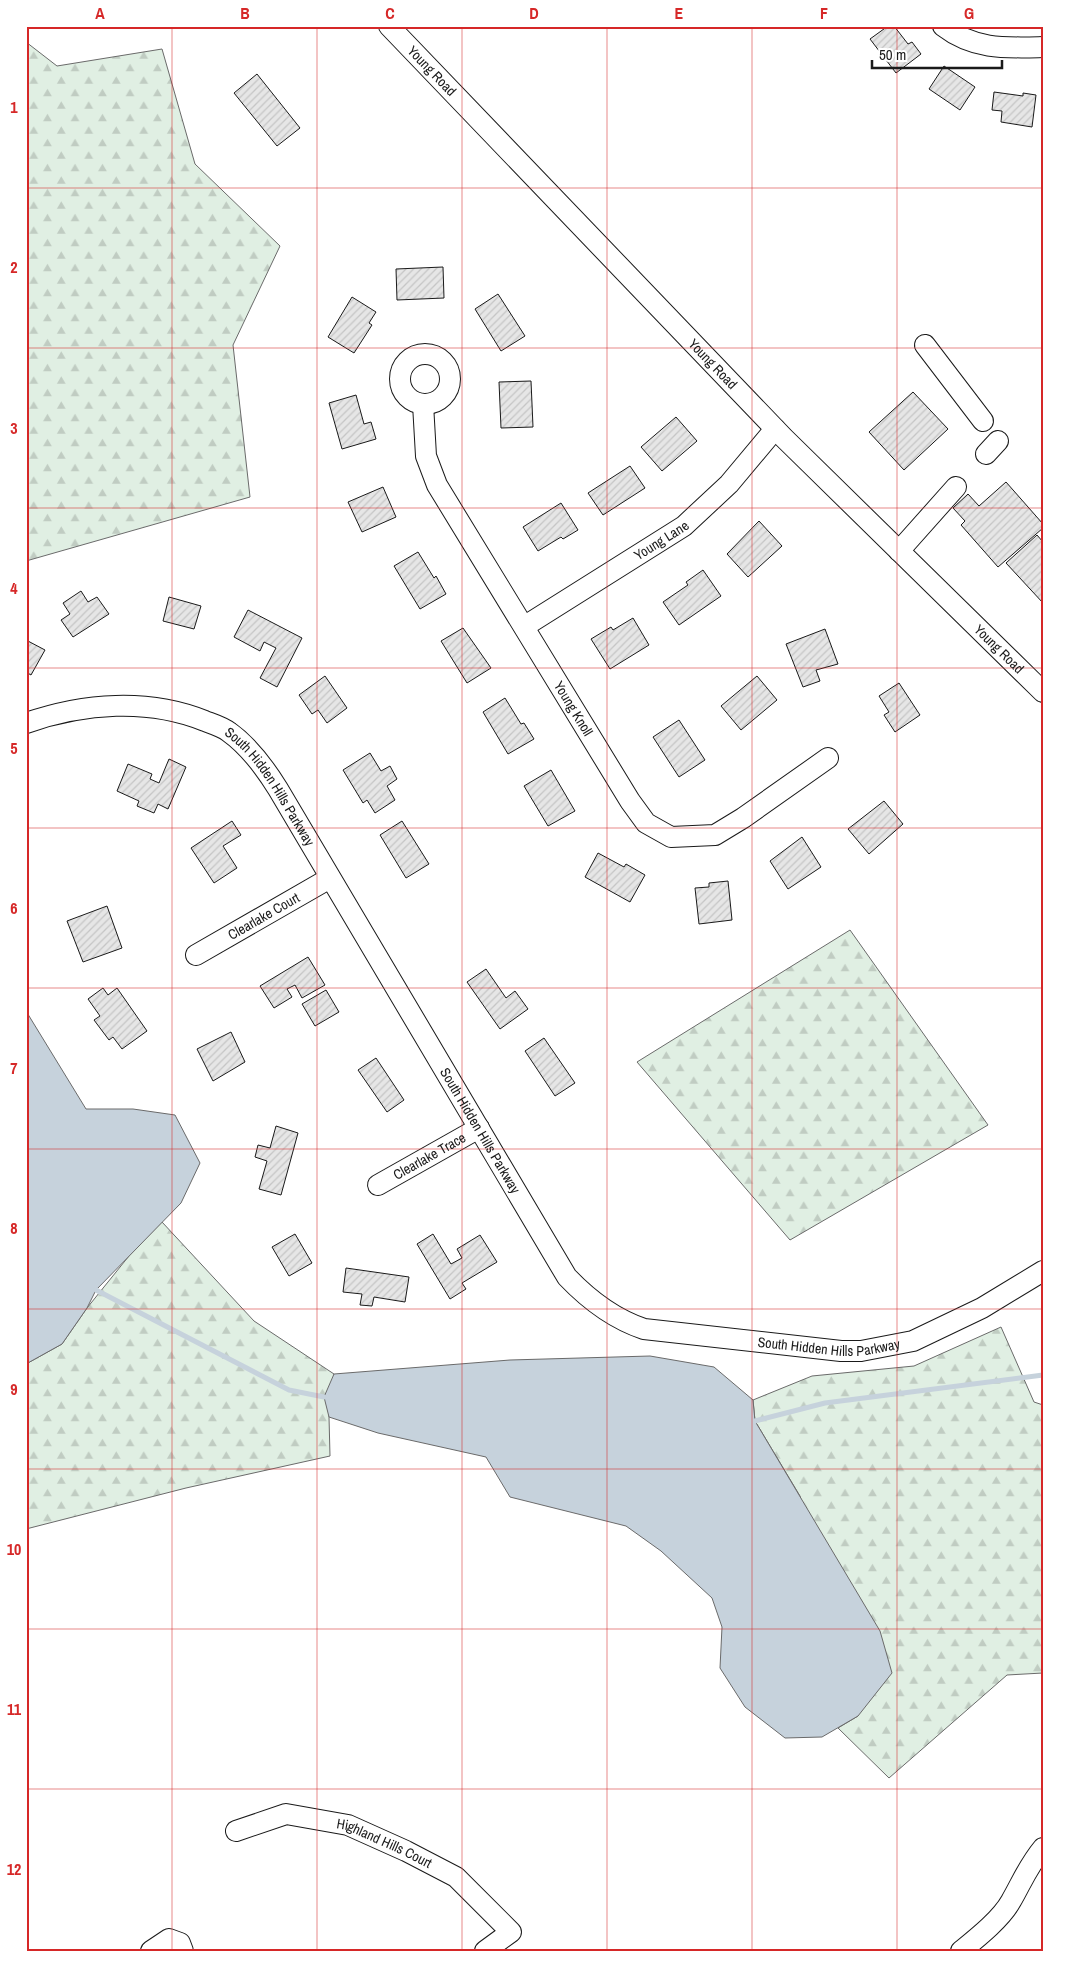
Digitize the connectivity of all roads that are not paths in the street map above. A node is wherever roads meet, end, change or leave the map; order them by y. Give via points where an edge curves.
1 (389, 26) edge
2 (942, 26) edge
3 (1043, 47) edge
4 (925, 344) dead end
5 (423, 404) dead end
6 (983, 421) dead end
7 (775, 429) junction
8 (956, 487) dead end
9 (900, 551) junction
10 (525, 626) junction
11 (1043, 692) edge
12 (26, 723) edge
13 (828, 758) dead end
14 (330, 878) junction
15 (196, 955) dead end
16 (478, 1128) junction
17 (378, 1185) dead end
18 (1043, 1271) edge
19 (236, 1831) dead end
20 (1043, 1848) edge
21 (151, 1951) edge
22 (183, 1951) edge
23 (485, 1951) edge
24 (961, 1951) edge

1 - 7 street, Young Road
2 - 3 street via 967,41 992,48
4 - 6 street
5 - 10 street, Young Knoll via 426,456 437,485
7 - 9 street, Young Road
7 - 10 street, Young Lane via 729,484 684,526
8 - 9 street
9 - 11 street, Young Road
10 - 13 street, Young Knoll via 646,823 672,837 715,835
12 - 14 street, South Hidden Hills Parkway via 108,705 144,706 183,712 228,730 264,768
14 - 15 street, Clearlake Court
14 - 16 street, South Hidden Hills Parkway
16 - 17 street, Clearlake Trace
16 - 18 street, South Hidden Hills Parkway via 567,1276 585,1296 627,1324 644,1329 861,1351 913,1341 982,1308
19 - 23 street, Highland Hills Court via 286,1814 348,1825 406,1851 456,1877 511,1932
20 - 24 street via 1018,1883 1010,1903 980,1936
21 - 22 street via 169,1939 180,1943

